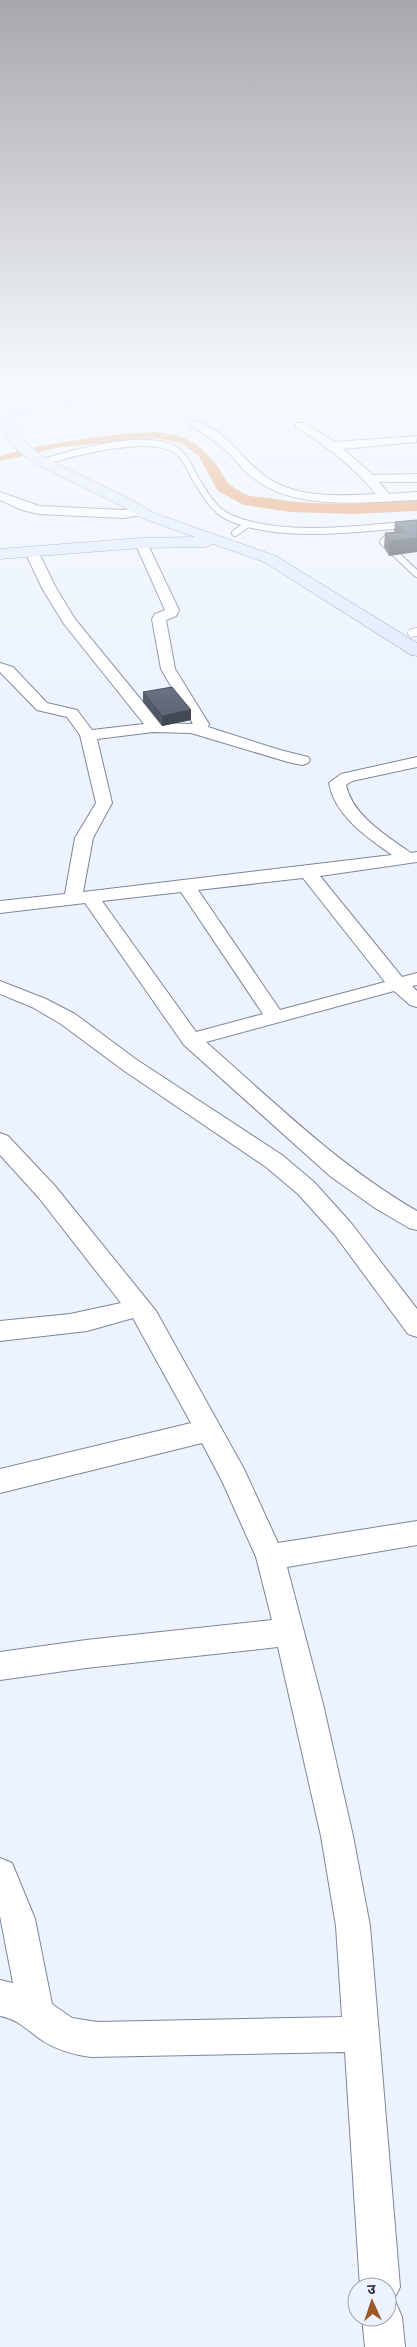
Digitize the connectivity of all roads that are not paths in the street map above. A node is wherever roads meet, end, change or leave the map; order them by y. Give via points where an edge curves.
1 (105, 493) edge
2 (204, 493) edge
3 (297, 493) edge
4 (381, 493) edge
5 (0, 496) edge
6 (417, 496) edge
7 (385, 498) junction
8 (123, 501) junction
9 (138, 512) junction
10 (417, 524) edge
11 (242, 528) junction
12 (196, 532) junction
13 (417, 532) edge
14 (217, 533) junction
15 (141, 543) junction
16 (162, 543) junction
17 (32, 552) junction
18 (0, 554) edge
19 (417, 574) edge
20 (415, 634) edge
21 (417, 651) edge
22 (0, 667) edge
23 (156, 728) junction
24 (200, 731) junction
25 (88, 735) junction
26 (302, 760) dead end
27 (417, 762) edge
28 (412, 857) edge
29 (308, 872) junction
30 (185, 885) junction
31 (81, 897) junction
32 (0, 907) edge
33 (417, 979) edge
34 (398, 984) junction
35 (0, 987) edge
36 (417, 1001) edge
37 (276, 1017) junction
38 (191, 1040) junction
39 (0, 1141) edge
40 (417, 1222) edge
41 (138, 1306) junction
42 (417, 1327) edge
43 (0, 1331) edge
44 (208, 1430) junction
45 (0, 1481) edge
46 (417, 1533) edge
47 (270, 1557) junction
48 (290, 1632) junction
49 (0, 1666) edge
50 (0, 1874) edge
51 (0, 1998) edge
52 (36, 2012) junction
53 (361, 2034) junction
54 (379, 2277) edge
55 (383, 2327) edge
56 (385, 2347) edge

1 - 8 main road
2 - 11 lane via 214,509
3 - 7 street via 316,497
4 - 7 street
5 - 9 street via 39,510
6 - 7 street
8 - 9 main road
8 - 14 main road via 152,507
9 - 12 main road
10 - 11 lane
11 - 14 main road
11 - 20 main road
12 - 14 main road
12 - 16 main road
13 - 19 lane via 387,538 383,542
14 - 16 main road via 205,542
14 - 21 main road via 270,559
15 - 16 main road
15 - 17 main road
15 - 24 street via 173,612 159,619 168,669 201,724
17 - 18 main road
17 - 23 street via 68,621
22 - 25 street via 8,670 42,707 72,713
23 - 24 street
23 - 25 street
24 - 26 street via 277,756
25 - 31 street via 104,803 84,838
27 - 28 street via 347,777 337,783 339,794 360,823
28 - 29 street
29 - 30 street
29 - 34 street
30 - 31 street
30 - 37 street
31 - 32 street
31 - 38 street
33 - 34 street
34 - 36 street
34 - 37 street
35 - 42 street via 68,1019 274,1161 306,1188 343,1229
37 - 38 street
38 - 40 street via 338,1170
39 - 41 street via 47,1192
41 - 43 street via 99,1320
41 - 44 street
44 - 45 street
44 - 47 street
46 - 47 street
47 - 48 street
48 - 49 street
48 - 53 street via 339,1845 353,1926
50 - 52 street via 18,1919
51 - 52 street via 17,2000
52 - 53 street via 56,2028 78,2038 97,2040
53 - 54 street
55 - 56 street

